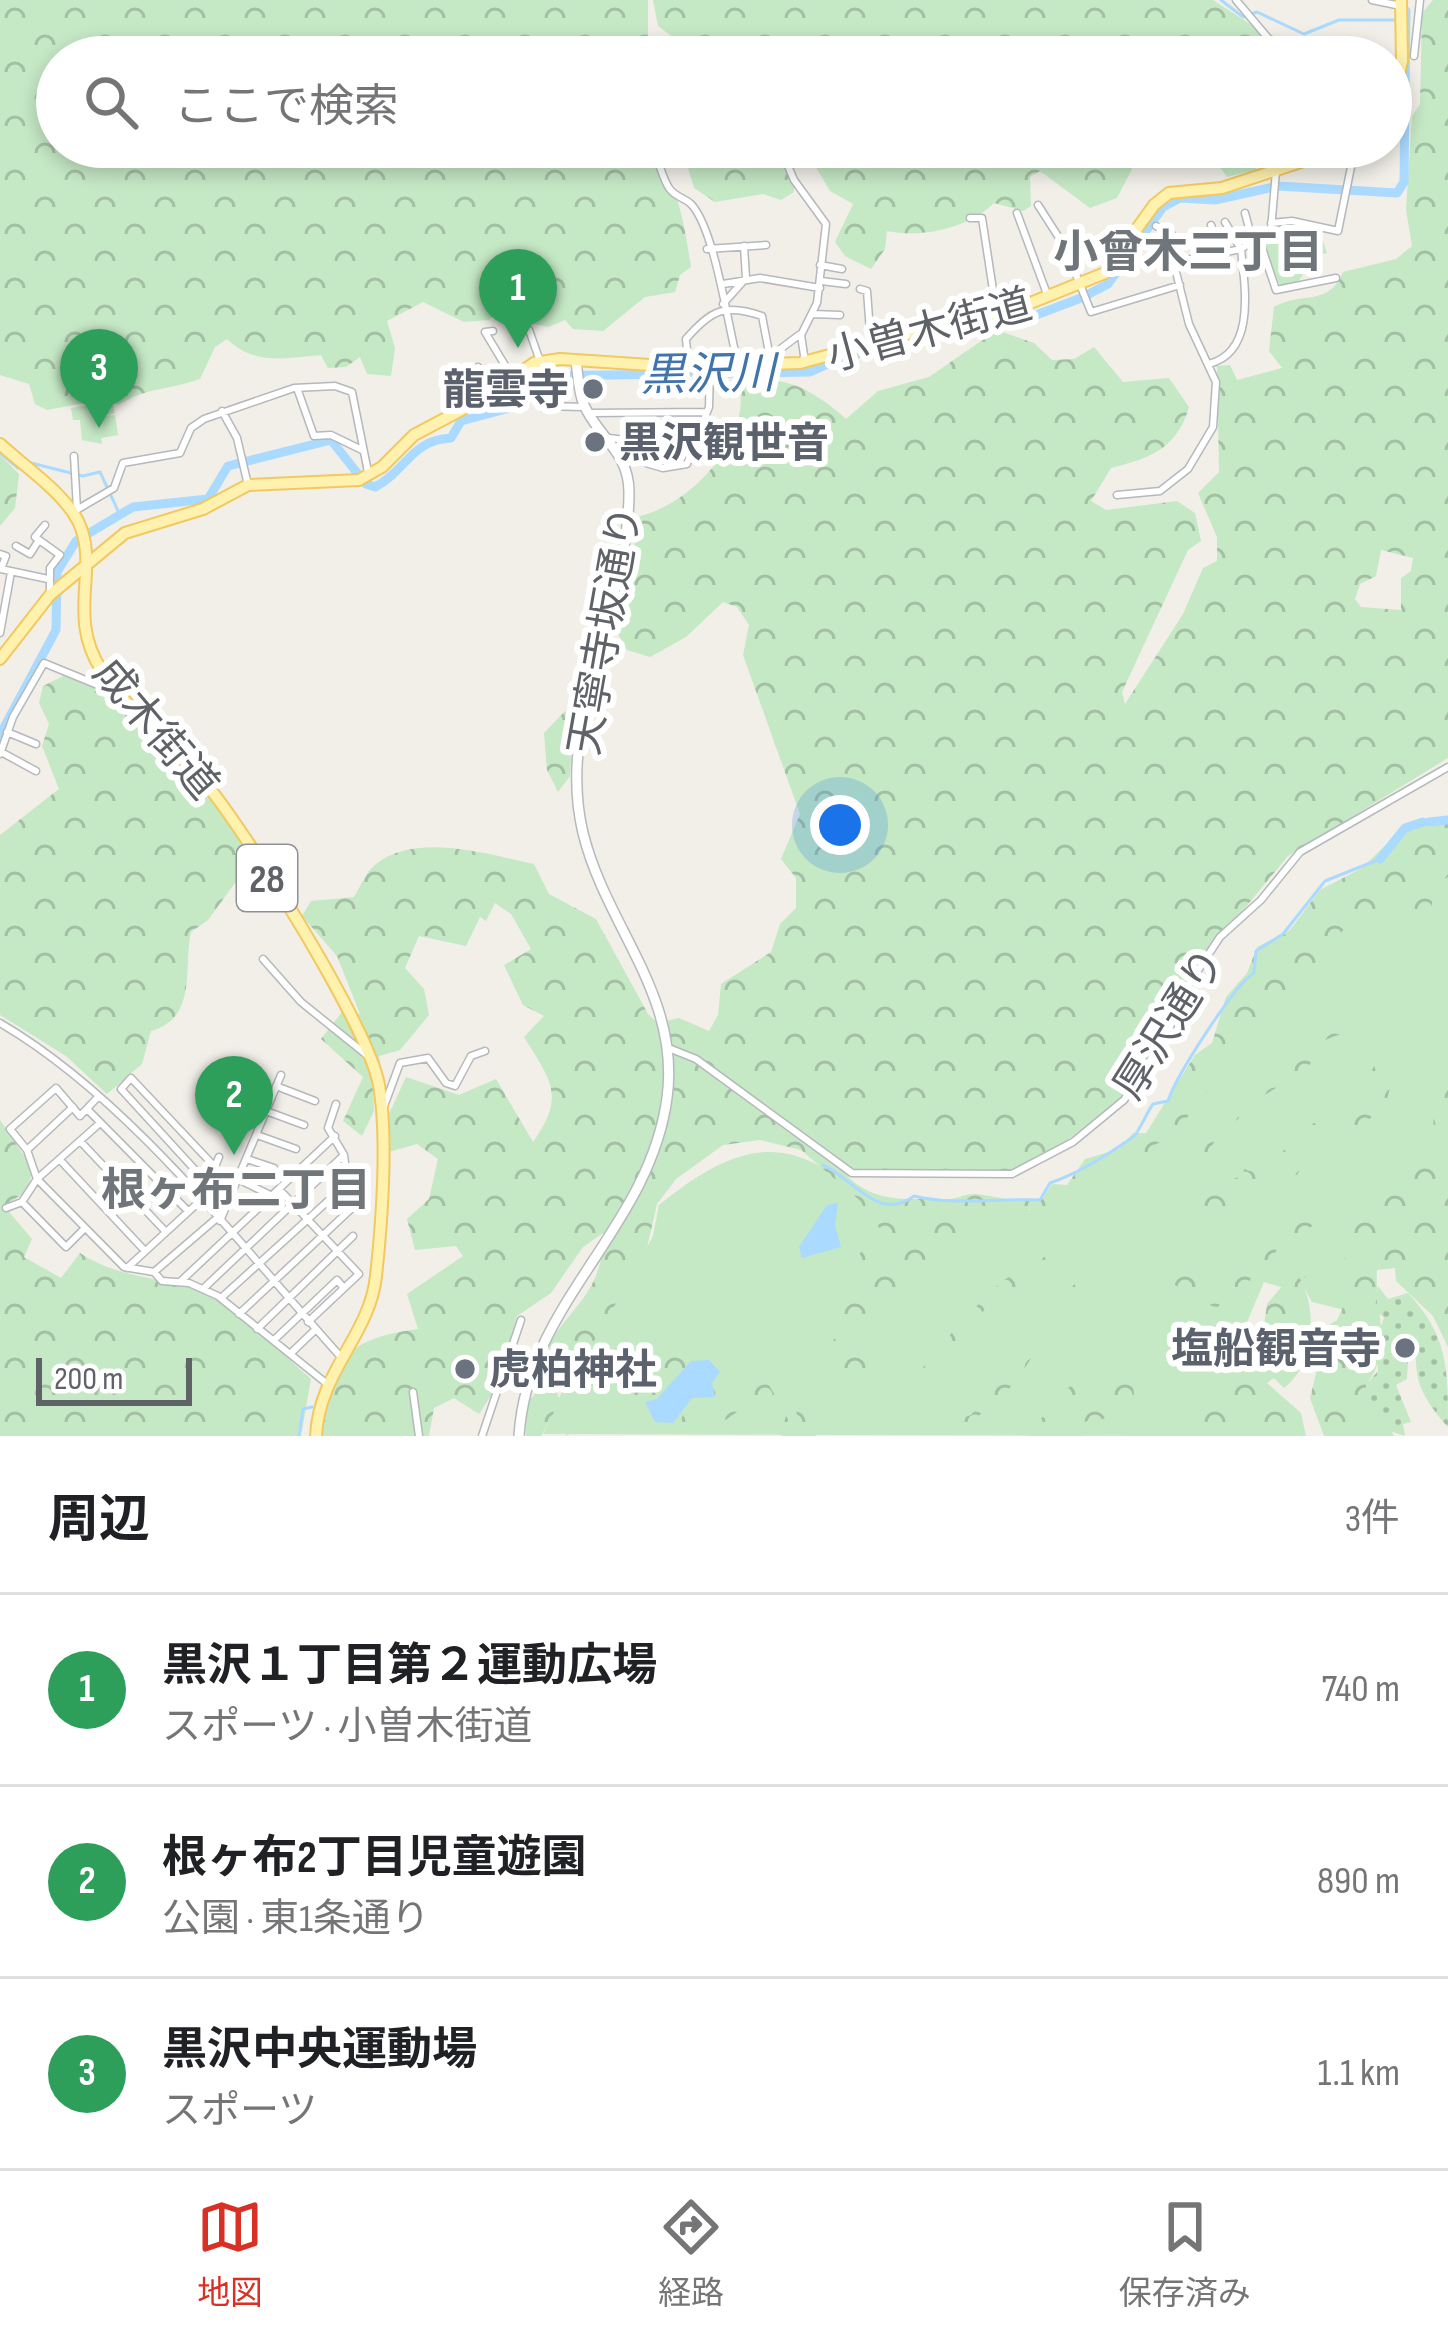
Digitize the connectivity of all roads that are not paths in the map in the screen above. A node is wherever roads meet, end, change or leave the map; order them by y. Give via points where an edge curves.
1 (1236, 0) edge
2 (1372, 0) edge
3 (1420, 0) edge
4 (1401, 3) edge
5 (1267, 36) edge
6 (1402, 36) edge
7 (1414, 56) dead end
8 (660, 168) edge
9 (789, 168) edge
10 (1293, 168) edge
11 (1348, 168) edge
12 (1274, 181) junction
13 (1038, 205) dead end
14 (1018, 213) dead end
15 (1245, 213) dead end
16 (970, 218) dead end
17 (1226, 222) dead end
18 (1271, 223) junction
19 (1211, 225) dead end
20 (1156, 226) dead end
21 (1256, 241) junction
22 (766, 245) dead end
23 (745, 246) junction
24 (707, 249) junction
25 (1241, 249) junction
26 (1222, 254) junction
27 (1181, 261) junction
28 (820, 265) junction
29 (842, 269) dead end
30 (746, 278) junction
31 (1336, 278) dead end
32 (722, 284) junction
33 (820, 284) junction
34 (846, 284) dead end
35 (1180, 285) junction
36 (860, 289) dead end
37 (1079, 292) junction
38 (1048, 298) junction
39 (723, 306) junction
40 (812, 314) junction
41 (1004, 314) junction
42 (837, 317) dead end
43 (530, 330) dead end
44 (493, 331) dead end
45 (801, 333) junction
46 (871, 345) junction
47 (771, 360) junction
48 (540, 361) junction
49 (805, 362) junction
50 (738, 364) junction
51 (1209, 364) junction
52 (478, 367) dead end
53 (688, 367) junction
54 (577, 371) junction
55 (710, 372) junction
56 (512, 378) junction
57 (297, 388) junction
58 (476, 403) junction
59 (542, 406) dead end
60 (587, 410) junction
61 (222, 411) junction
62 (707, 412) junction
63 (609, 438) junction
64 (0, 445) edge
65 (362, 450) junction
66 (74, 457) dead end
67 (365, 478) junction
68 (248, 485) junction
69 (1117, 495) dead end
70 (74, 511) junction
71 (44, 525) dead end
72 (39, 540) junction
73 (16, 546) dead end
74 (0, 554) edge
75 (86, 561) junction
76 (11, 572) junction
77 (55, 587) junction
78 (82, 588) junction
79 (0, 633) edge
80 (0, 658) edge
81 (118, 692) junction
82 (6, 727) edge
83 (36, 744) dead end
84 (0, 753) edge
85 (1448, 767) edge
86 (37, 771) dead end
87 (263, 958) dead end
88 (0, 1023) edge
89 (670, 1049) junction
90 (485, 1051) dead end
91 (371, 1058) junction
92 (281, 1075) dead end
93 (276, 1086) junction
94 (96, 1099) junction
95 (315, 1101) dead end
96 (336, 1104) dead end
97 (73, 1107) junction
98 (87, 1109) junction
99 (266, 1112) junction
100 (381, 1112) junction
101 (100, 1123) junction
102 (304, 1125) dead end
103 (256, 1135) junction
104 (335, 1136) junction
105 (80, 1141) junction
106 (296, 1149) dead end
107 (27, 1150) junction
108 (344, 1155) junction
109 (219, 1157) dead end
110 (247, 1159) junction
111 (60, 1160) junction
112 (215, 1167) junction
113 (274, 1168) dead end
114 (38, 1179) junction
115 (238, 1179) junction
116 (350, 1180) junction
117 (208, 1184) junction
118 (275, 1192) junction
119 (200, 1201) junction
120 (22, 1202) junction
121 (292, 1204) junction
122 (6, 1208) dead end
123 (188, 1211) junction
124 (307, 1219) junction
125 (219, 1220) junction
126 (85, 1228) junction
127 (166, 1232) junction
128 (231, 1234) junction
129 (322, 1235) junction
130 (353, 1236) dead end
131 (244, 1249) junction
132 (145, 1251) junction
133 (337, 1251) junction
134 (257, 1264) junction
135 (127, 1268) junction
136 (154, 1273) junction
137 (181, 1281) junction
138 (272, 1282) junction
139 (204, 1288) junction
140 (344, 1288) junction
141 (220, 1298) junction
142 (287, 1299) junction
143 (239, 1314) junction
144 (302, 1314) junction
145 (520, 1320) dead end
146 (308, 1322) junction
147 (256, 1329) junction
148 (316, 1329) junction
149 (274, 1340) junction
150 (290, 1354) junction
151 (340, 1356) junction
152 (506, 1365) junction
153 (530, 1373) junction
154 (326, 1383) junction
155 (413, 1392) dead end
156 (316, 1436) edge
157 (419, 1436) edge
158 (482, 1436) edge
159 (519, 1436) edge

1 - 5 street
2 - 4 street
3 - 7 street
4 - 6 main road
8 - 24 street via 672,193 690,203
9 - 28 street via 823,216
10 - 12 main road, 小曽木街道
11 - 18 street via 1336,232
12 - 18 street
12 - 37 main road, 小曽木街道 via 1167,194 1114,266
13 - 37 street
14 - 38 street
15 - 21 street
16 - 41 street via 982,218
17 - 25 street
18 - 21 street
19 - 26 street
20 - 27 street via 1171,233
21 - 25 street
21 - 31 street via 1276,290
22 - 23 street
23 - 24 street
23 - 30 street
24 - 32 street
25 - 26 street
25 - 51 street via 1245,327 1222,361
26 - 27 street
27 - 35 street
28 - 29 street
28 - 33 street
30 - 32 street
30 - 33 street
30 - 39 street
32 - 39 street
33 - 34 street
33 - 40 street
35 - 37 street via 1093,312
35 - 51 street
36 - 46 street via 868,290
37 - 38 main road, 小曽木街道
38 - 41 main road, 小曽木街道
39 - 47 street via 762,316
39 - 50 street
39 - 53 street via 686,339
40 - 42 street
40 - 45 street
41 - 46 main road, 小曽木街道
43 - 48 street
44 - 56 street via 484,332 490,349
45 - 47 street
45 - 49 street
46 - 49 main road, 小曽木街道
47 - 49 main road, 小曽木街道
47 - 50 main road, 小曽木街道
48 - 54 main road, 小曽木街道
48 - 56 main road, 小曽木街道
50 - 55 main road, 小曽木街道
51 - 69 street via 1217,389 1207,444 1160,491
52 - 58 street
53 - 54 main road, 小曽木街道
53 - 55 main road, 小曽木街道
54 - 60 street, 天寧寺坂通り
55 - 62 street
56 - 58 main road, 小曽木街道
57 - 61 street
57 - 65 street via 314,436
57 - 65 street via 350,389
58 - 67 main road, 小曽木街道 via 415,435
59 - 60 street
60 - 62 street
60 - 63 street, 天寧寺坂通り
61 - 68 street
61 - 70 street via 193,425 175,457 123,464 105,494
62 - 63 street via 684,466 646,464 639,461 649,443
63 - 89 street, 天寧寺坂通り via 626,469 628,501 578,736 580,810 596,870 650,982
64 - 70 main road, 成木街道
65 - 67 street
66 - 70 street
67 - 68 main road
68 - 75 main road via 197,512 138,527
70 - 75 main road, 成木街道
71 - 72 street
72 - 73 street via 30,554
72 - 77 street via 60,554
74 - 76 street via 1,568
75 - 77 main road
75 - 78 main road, 成木街道 / 28
76 - 77 street
76 - 79 street
77 - 78 main road
77 - 80 main road
78 - 81 main road, 成木街道 / 28 via 90,649
81 - 82 street via 44,662
81 - 91 main road, 成木街道 / 28 via 218,798
82 - 83 street
82 - 84 street
84 - 86 street
85 - 89 street, 厚沢通り via 1300,852 1220,938 1124,1100 1068,1146 1012,1174 852,1173
87 - 91 street via 301,1002
88 - 94 street via 49,1052
89 - 153 street, 天寧寺坂通り via 664,1112 641,1183 543,1336
90 - 100 street via 471,1056 455,1086 428,1058 400,1063
91 - 100 main road, 成木街道 / 28
92 - 93 street
93 - 95 street
93 - 99 street
94 - 98 street
94 - 119 street
96 - 104 street via 328,1129
97 - 98 street via 80,1116
97 - 107 street
97 - 107 street via 56,1088 10,1129
98 - 101 street
99 - 102 street
99 - 103 street
100 - 151 main road, 成木街道 / 28 via 376,1281
101 - 105 street
101 - 123 street
103 - 106 street
103 - 110 street
104 - 108 street
104 - 118 street
105 - 111 street
105 - 127 street
107 - 114 street
108 - 116 street
108 - 121 street
109 - 112 street
110 - 113 street
110 - 115 street
111 - 114 street
111 - 132 street
112 - 117 street
112 - 117 street via 131,1078 121,1089
114 - 120 street
114 - 126 street
115 - 118 street
115 - 125 street
116 - 124 street
116 - 129 street via 351,1209
117 - 119 street
118 - 121 street
118 - 128 street
119 - 123 street
119 - 125 street
120 - 122 street
120 - 126 street via 66,1247
121 - 124 street
121 - 131 street
123 - 127 street
124 - 129 street
124 - 134 street
125 - 128 street
125 - 136 street
126 - 135 street
127 - 132 street
128 - 131 street
128 - 137 street
129 - 133 street
129 - 138 street
130 - 133 street
131 - 134 street
131 - 139 street
132 - 135 street
133 - 140 street via 359,1274
133 - 142 street
134 - 138 street
134 - 141 street
135 - 136 street
136 - 137 street
137 - 139 street
138 - 142 street
138 - 143 street
139 - 141 street
140 - 144 street via 337,1280
140 - 146 street
141 - 143 street
142 - 144 street
142 - 147 street
143 - 147 street
144 - 146 street
144 - 149 street
145 - 152 street
146 - 148 street
147 - 149 street
148 - 150 street
148 - 151 street
149 - 150 street
150 - 154 street
151 - 154 main road, 成木街道 / 28
152 - 153 street
152 - 158 street
153 - 159 street, 天寧寺坂通り
154 - 156 main road, 成木街道 / 28
155 - 157 street

